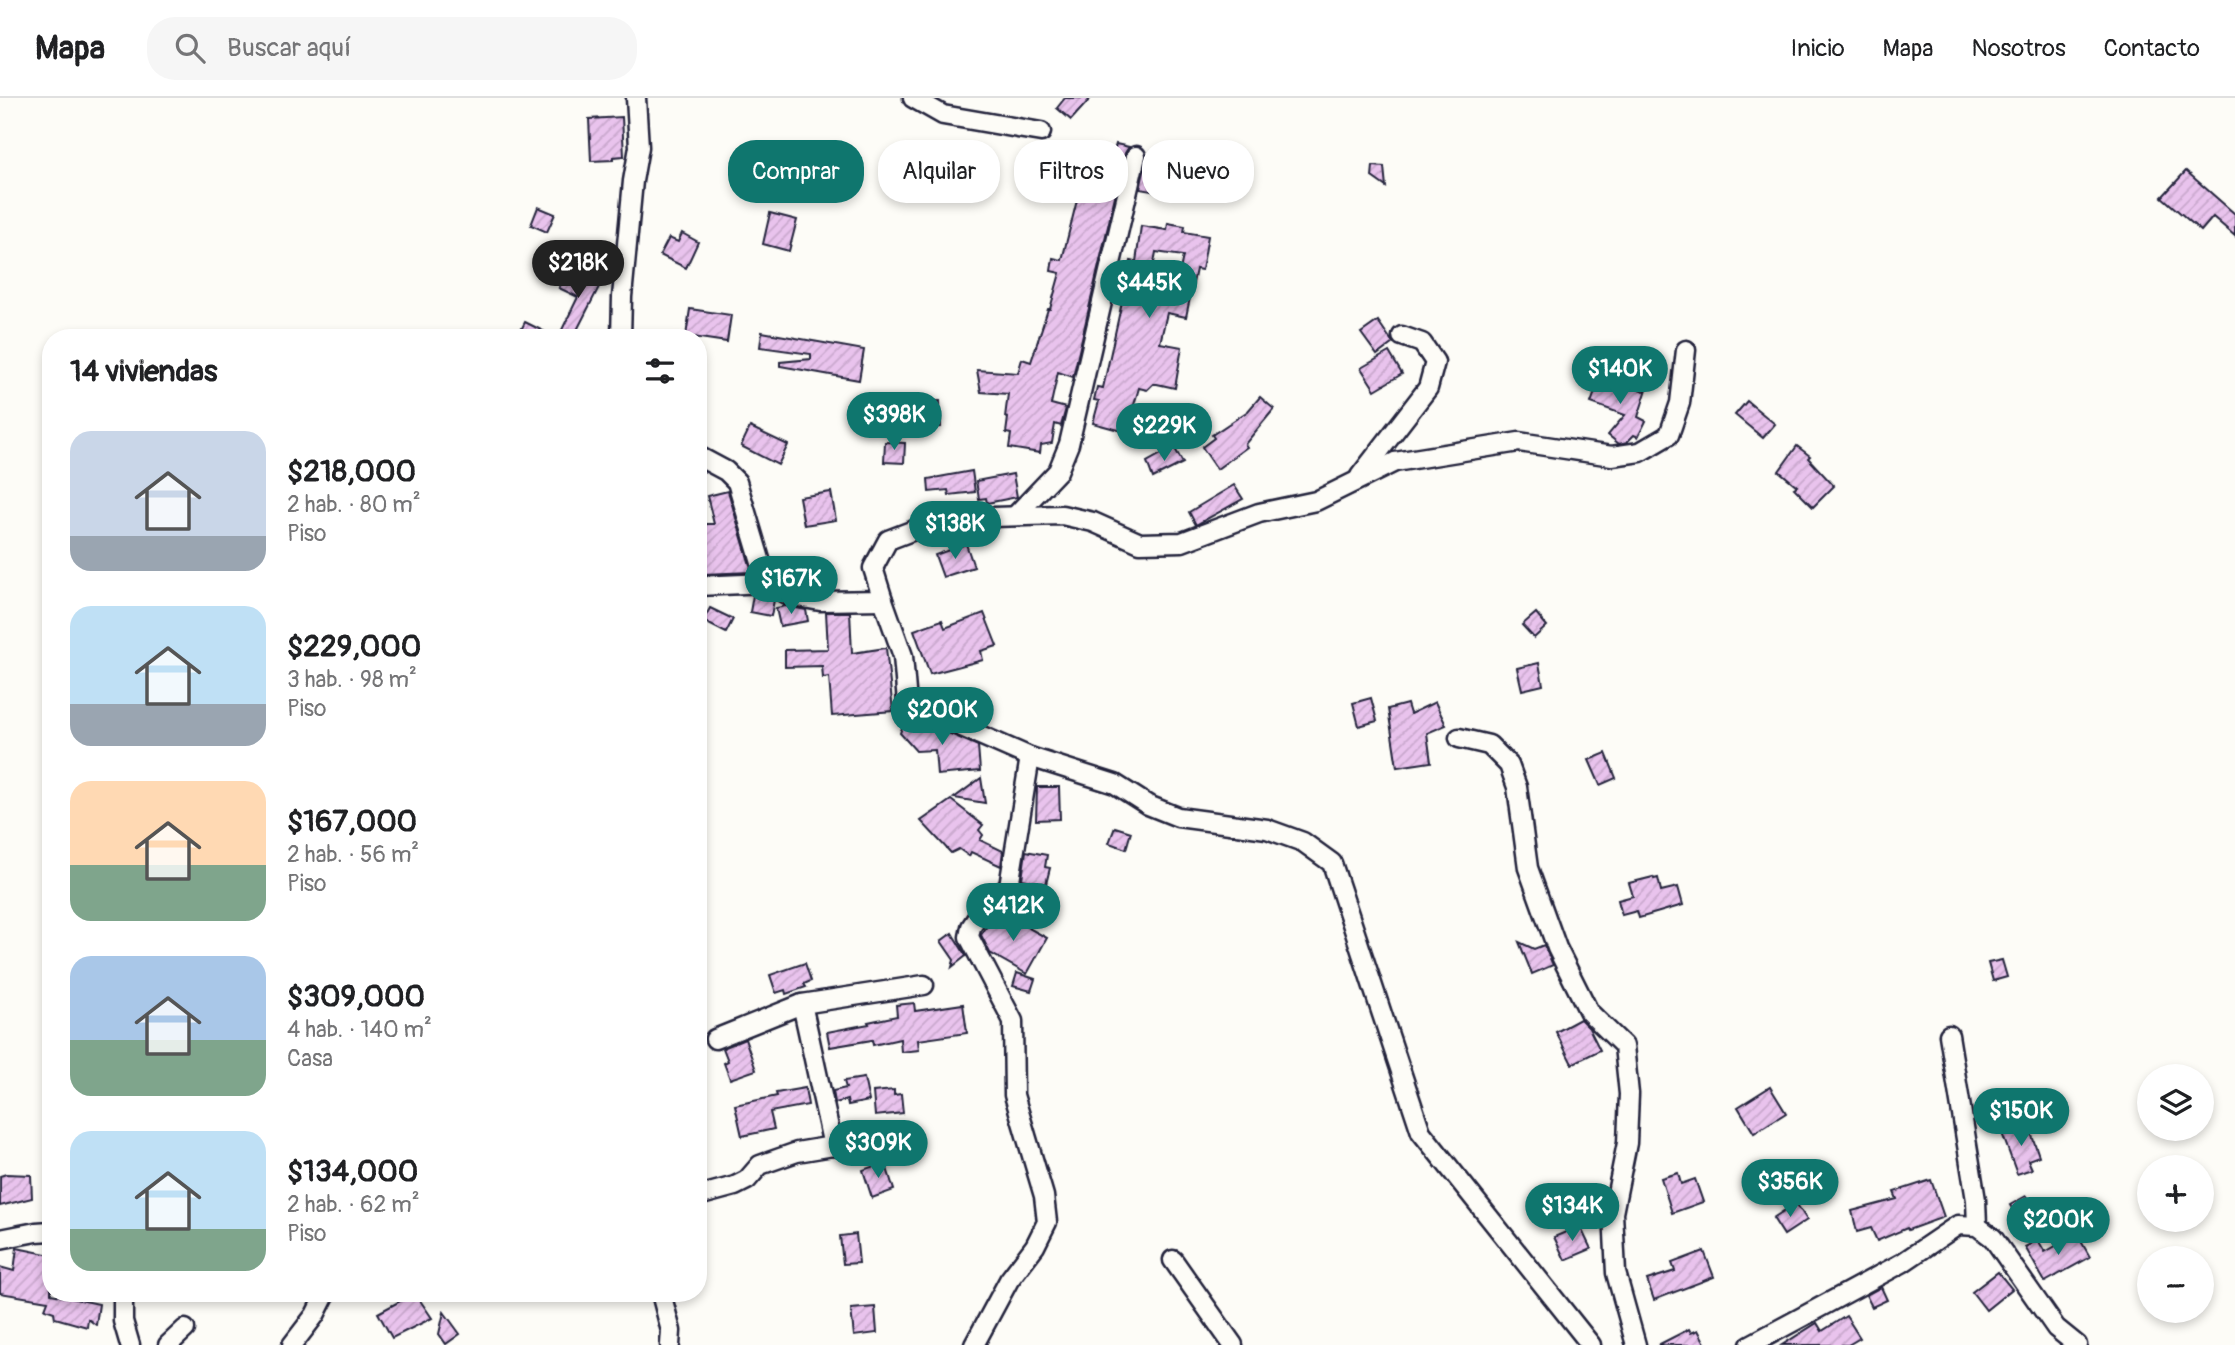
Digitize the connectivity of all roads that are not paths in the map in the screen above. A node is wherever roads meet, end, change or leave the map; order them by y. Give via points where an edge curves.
1 (636, 98) edge
2 (913, 98) edge
3 (1041, 132) dead end
4 (1136, 156) dead end
5 (621, 329) edge
6 (1402, 336) dead end
7 (1686, 350) dead end
8 (707, 461) edge
9 (1358, 479) junction
10 (1015, 516) junction
11 (767, 583) junction
12 (707, 586) edge
13 (883, 600) junction
14 (1459, 738) dead end
15 (1030, 757) junction
16 (924, 985) dead end
17 (802, 1004) junction
18 (1949, 1035) dead end
19 (715, 1039) dead end
20 (833, 1146) junction
21 (888, 1149) dead end
22 (707, 1194) edge
23 (1977, 1226) junction
24 (42, 1232) edge
25 (0, 1240) edge
26 (1173, 1260) dead end
27 (122, 1302) edge
28 (322, 1302) edge
29 (663, 1302) edge
30 (185, 1329) dead end
31 (130, 1345) edge
32 (169, 1345) edge
33 (292, 1345) edge
34 (670, 1345) edge
35 (974, 1345) edge
36 (1233, 1345) edge
37 (1591, 1345) edge
38 (1636, 1345) edge
39 (1750, 1345) edge
40 (2077, 1345) edge

1 - 5 street via 639,146
2 - 3 street via 943,115
4 - 10 street via 1069,444 1058,471
6 - 9 street via 1422,343 1435,362 1428,388
7 - 9 street via 1679,403 1669,435 1640,452 1612,456 1519,442 1395,462
8 - 11 street via 737,482
9 - 10 street via 1316,501 1259,513 1182,542 1140,542 1093,522 1062,515
10 - 13 street via 922,527 888,540 873,568
11 - 12 street
11 - 13 street via 788,595 820,601
13 - 15 street via 903,656 907,703
14 - 38 street via 1489,745 1509,765 1517,787 1528,868 1557,948 1589,1012 1624,1046 1629,1094 1627,1143 1613,1213 1616,1273
15 - 35 street via 1009,886 981,912 969,937 1013,1021 1014,1095 1044,1196 1047,1222
15 - 37 street via 1115,784 1178,817 1267,829 1303,842 1332,863 1421,1132
16 - 17 street
17 - 19 street
17 - 20 street
18 - 23 street
20 - 21 street
20 - 22 street via 797,1152 760,1166 735,1186
23 - 39 street via 1958,1225 1902,1263
23 - 40 street via 1993,1238 2056,1328
24 - 25 street
26 - 36 street
27 - 31 street
28 - 33 street
29 - 34 street
30 - 32 street

